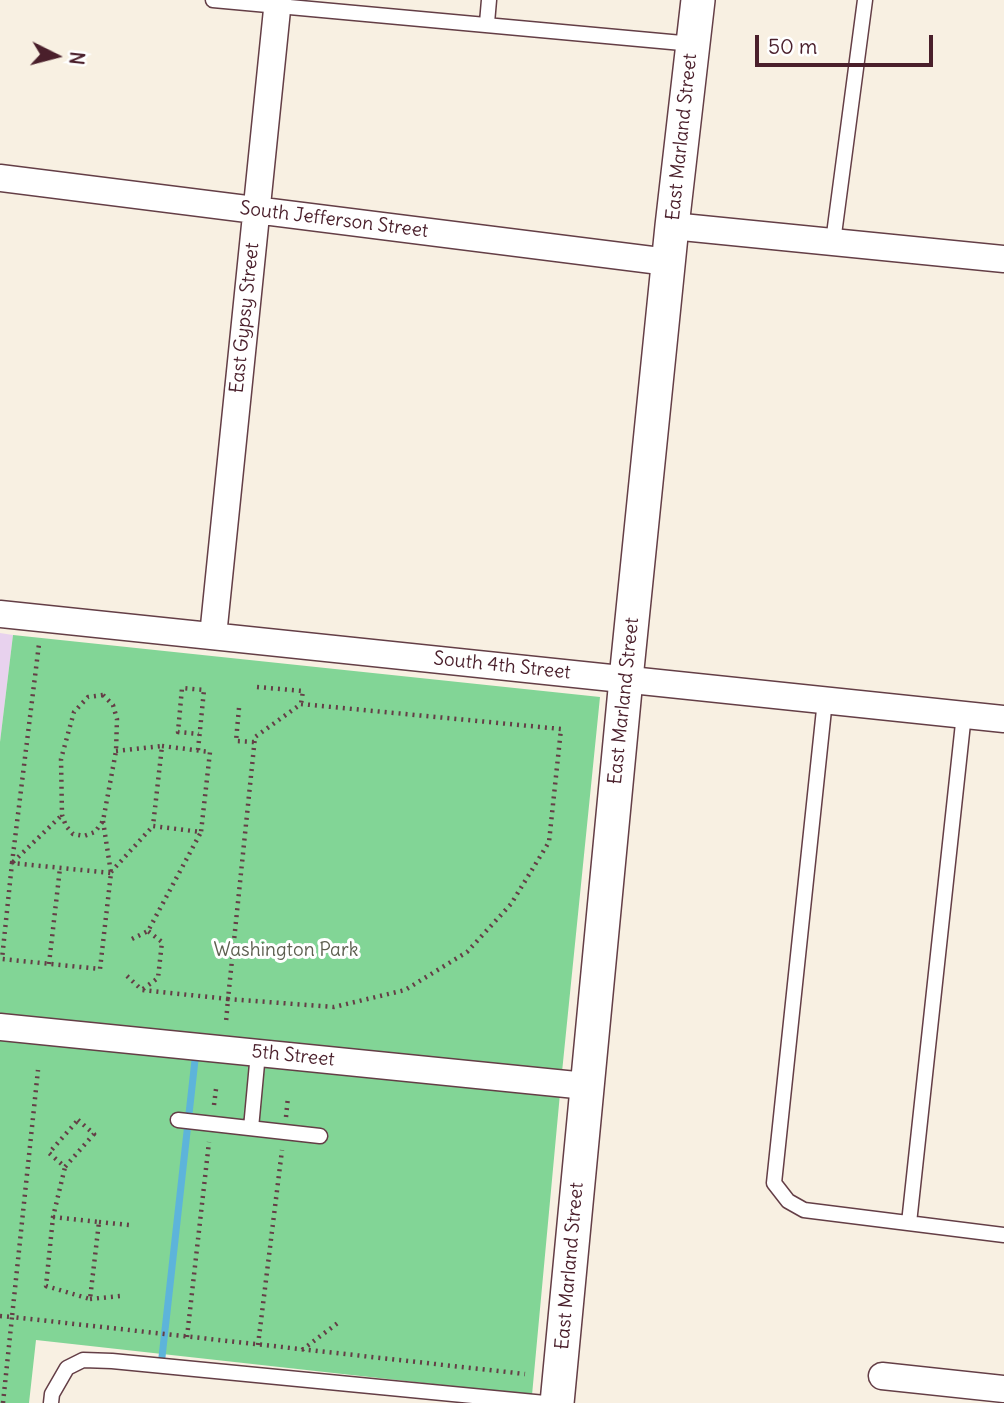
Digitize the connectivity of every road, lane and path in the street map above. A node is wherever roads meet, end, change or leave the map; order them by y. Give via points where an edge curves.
1 (213, 0) edge
2 (489, 0) edge
3 (698, 0) edge
4 (866, 0) edge
5 (278, 4) edge
6 (487, 23) junction
7 (693, 44) junction
8 (0, 178) edge
9 (255, 211) junction
10 (672, 226) junction
11 (833, 242) junction
12 (1004, 259) edge
13 (668, 262) junction
14 (0, 614) edge
15 (213, 636) junction
16 (39, 644) dead end
17 (626, 679) junction
18 (257, 687) dead end
19 (825, 700) junction
20 (301, 704) junction
21 (239, 708) dead end
22 (964, 715) junction
23 (1004, 719) edge
24 (199, 734) junction
25 (254, 742) junction
26 (162, 746) junction
27 (198, 750) junction
28 (116, 751) junction
29 (62, 815) junction
30 (103, 821) junction
31 (153, 826) junction
32 (201, 832) junction
33 (12, 863) junction
34 (60, 868) junction
35 (111, 873) junction
36 (148, 931) junction
37 (132, 939) dead end
38 (49, 964) junction
39 (127, 976) dead end
40 (142, 990) junction
41 (228, 999) junction
42 (226, 1022) dead end
43 (0, 1027) edge
44 (258, 1053) junction
45 (38, 1070) dead end
46 (586, 1086) junction
47 (216, 1089) dead end
48 (288, 1097) dead end
49 (178, 1120) dead end
50 (212, 1124) junction
51 (251, 1128) junction
52 (284, 1132) junction
53 (320, 1136) dead end
54 (65, 1167) junction
55 (53, 1217) junction
56 (99, 1222) junction
57 (909, 1223) junction
58 (129, 1225) dead end
59 (1004, 1235) edge
60 (121, 1296) dead end
61 (90, 1299) junction
62 (0, 1316) edge
63 (12, 1317) junction
64 (339, 1322) dead end
65 (187, 1337) junction
66 (258, 1345) junction
67 (301, 1350) junction
68 (525, 1374) dead end
69 (882, 1376) dead end
70 (1004, 1389) edge
71 (910, 1391) edge
72 (3, 1403) edge
73 (51, 1403) edge
74 (545, 1403) edge
75 (557, 1403) edge

1 - 5 lane
2 - 6 lane
3 - 7 street, East Marland Street
4 - 11 lane
5 - 6 lane
5 - 9 street, East Gypsy Street
6 - 7 lane
7 - 10 street, East Marland Street
8 - 9 street, South Jefferson Street
9 - 13 street, South Jefferson Street
9 - 15 street, East Gypsy Street
10 - 11 street
10 - 13 street, East Marland Street
11 - 12 street
13 - 17 street, East Marland Street
14 - 15 street, South 4th Street
15 - 17 street, South 4th Street
16 - 33 path
17 - 19 street, South 4th Street
17 - 46 street, East Marland Street
18 - 20 path via 303,691
19 - 22 street, South 4th Street
19 - 57 lane via 774,1183 788,1201 804,1210
20 - 25 path
20 - 41 path via 561,729 549,842 511,904 467,952 405,990 334,1007
21 - 25 path via 236,741
22 - 23 street, South 4th Street
22 - 57 lane
24 - 24 path via 178,732 182,688 204,690
24 - 27 path
25 - 41 path
26 - 27 path
26 - 28 path
26 - 31 path
27 - 32 path via 210,752
28 - 29 path via 113,705 103,695 88,697 74,712 61,759
28 - 30 path
29 - 30 path via 73,834 84,836 95,832
29 - 33 path
30 - 35 path
31 - 32 path
31 - 35 path
32 - 36 path
33 - 34 path
33 - 38 path via 2,959
34 - 35 path
34 - 38 path
35 - 38 path via 100,969
36 - 37 path
36 - 40 path via 162,942 158,978
39 - 40 path
40 - 41 path
41 - 42 path
43 - 44 street, 5th Street
44 - 46 street, 5th Street
44 - 51 lane
45 - 63 path
46 - 75 street, East Marland Street
47 - 50 path
48 - 52 path
49 - 50 lane
50 - 51 lane
50 - 65 path
51 - 52 lane
52 - 53 lane
52 - 66 path
54 - 54 path via 94,1134 78,1120 49,1153
54 - 55 path
55 - 56 path
55 - 61 path via 46,1286
56 - 58 path
56 - 61 path
57 - 59 lane
60 - 61 path
62 - 63 path
63 - 65 path
63 - 72 path
64 - 67 path
65 - 66 path
66 - 67 path
67 - 68 path
69 - 71 street
70 - 71 street
73 - 74 lane via 67,1368 83,1360

